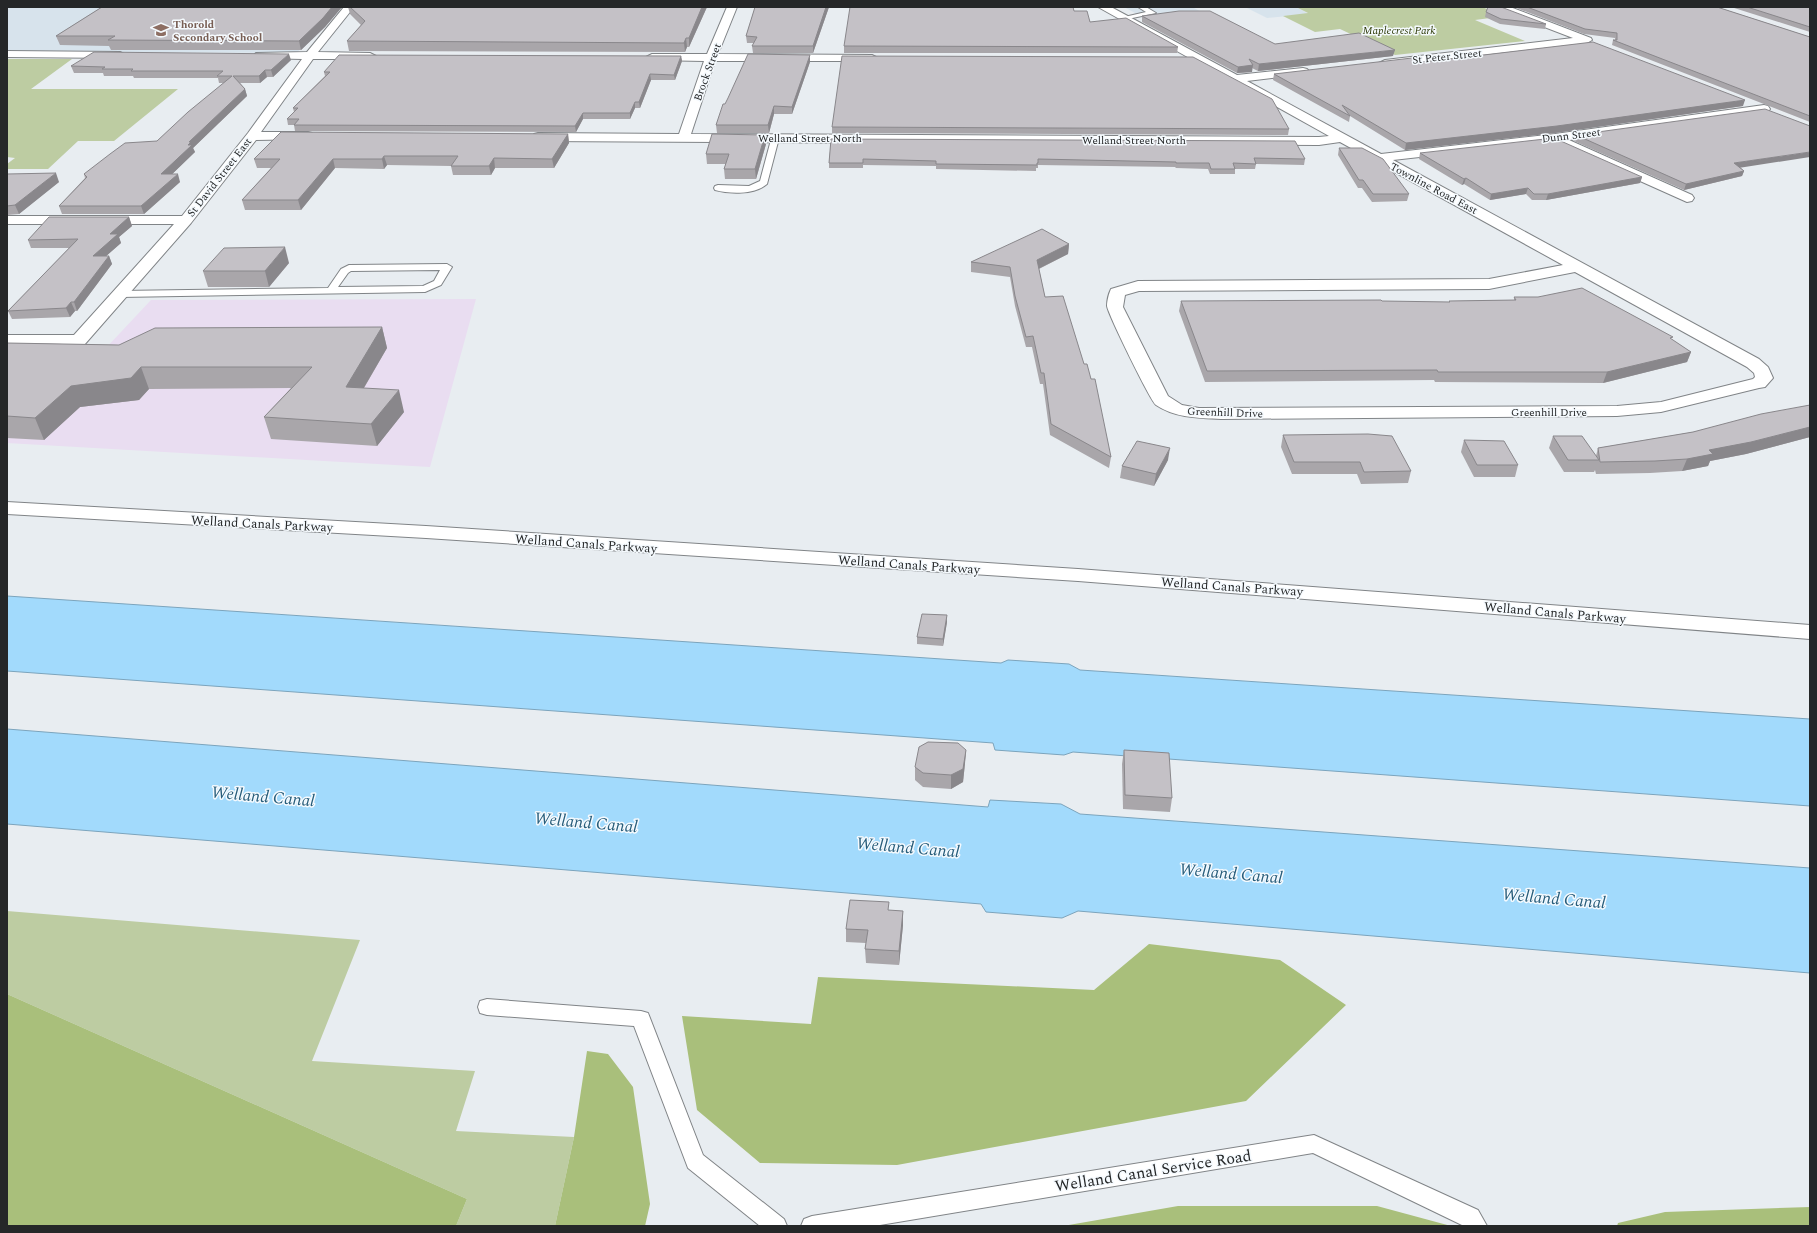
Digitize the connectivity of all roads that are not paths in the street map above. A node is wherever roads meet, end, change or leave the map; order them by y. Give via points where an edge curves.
1 (349, 7) edge
2 (732, 7) edge
3 (1103, 7) edge
4 (1142, 7) edge
5 (1501, 7) edge
6 (1536, 12) edge
7 (1524, 16) junction
8 (1123, 18) junction
9 (7, 54) edge
10 (134, 55) edge
11 (246, 55) edge
12 (310, 55) junction
13 (381, 56) edge
14 (640, 57) edge
15 (711, 57) junction
16 (885, 58) edge
17 (1198, 58) junction
18 (1178, 59) edge
19 (1377, 63) edge
20 (1314, 70) edge
21 (1236, 79) junction
22 (1742, 101) edge
23 (1764, 110) junction
24 (1777, 114) edge
25 (252, 136) junction
26 (324, 136) edge
27 (524, 137) edge
28 (684, 137) junction
29 (775, 138) junction
30 (1343, 138) junction
31 (1555, 138) junction
32 (1378, 158) junction
33 (718, 188) dead end
34 (1687, 198) dead end
35 (7, 220) edge
36 (186, 220) junction
37 (1576, 267) junction
38 (331, 291) junction
39 (120, 294) junction
40 (7, 340) edge
41 (1762, 371) joint
42 (7, 508) edge
43 (1810, 632) edge
44 (487, 1007) dead end
45 (776, 1226) edge
46 (812, 1226) edge
47 (1476, 1226) edge

1 - 12 street, St David Street East
2 - 15 street, Brock Street
3 - 8 street, Townline Road East
4 - 8 lane via 1153,14
5 - 7 street
6 - 7 street
7 - 19 street, St Peter Street via 1591,42
8 - 17 street, Townline Road East
9 - 10 street
11 - 12 street
12 - 13 street
12 - 25 street, St David Street East
14 - 15 street
15 - 16 street
15 - 28 street, Brock Street
17 - 18 street
17 - 21 street, Townline Road East
20 - 21 street
21 - 30 street, Townline Road East
22 - 23 street
23 - 24 street
23 - 31 street, Dunn Street
25 - 26 street
25 - 36 street, St David Street East
27 - 28 street, Welland Street North
28 - 29 street, Welland Street North
29 - 30 street, Welland Street North via 1311,141
29 - 33 lane via 762,185 751,188
30 - 32 street, Townline Road East
31 - 32 street, Dunn Street
31 - 34 street
32 - 37 street, Townline Road East
35 - 36 street
36 - 39 street, St David Street East
37 - 41 street, Townline Road East via 1753,363
37 - 41 street, Greenhill Drive via 1489,284 1138,286 1117,292 1115,307 1152,387 1161,400 1177,409 1199,413 1617,412 1661,407 1759,382 1764,378
38 - 38 lane via 425,289 438,283 447,267 349,268 344,271
38 - 39 lane
39 - 40 street, St David Street East via 79,340
42 - 43 street, Welland Canals Parkway via 1078,575
44 - 45 lane via 640,1019 695,1161
46 - 47 lane, Welland Canal Service Road via 1314,1144 1470,1217

